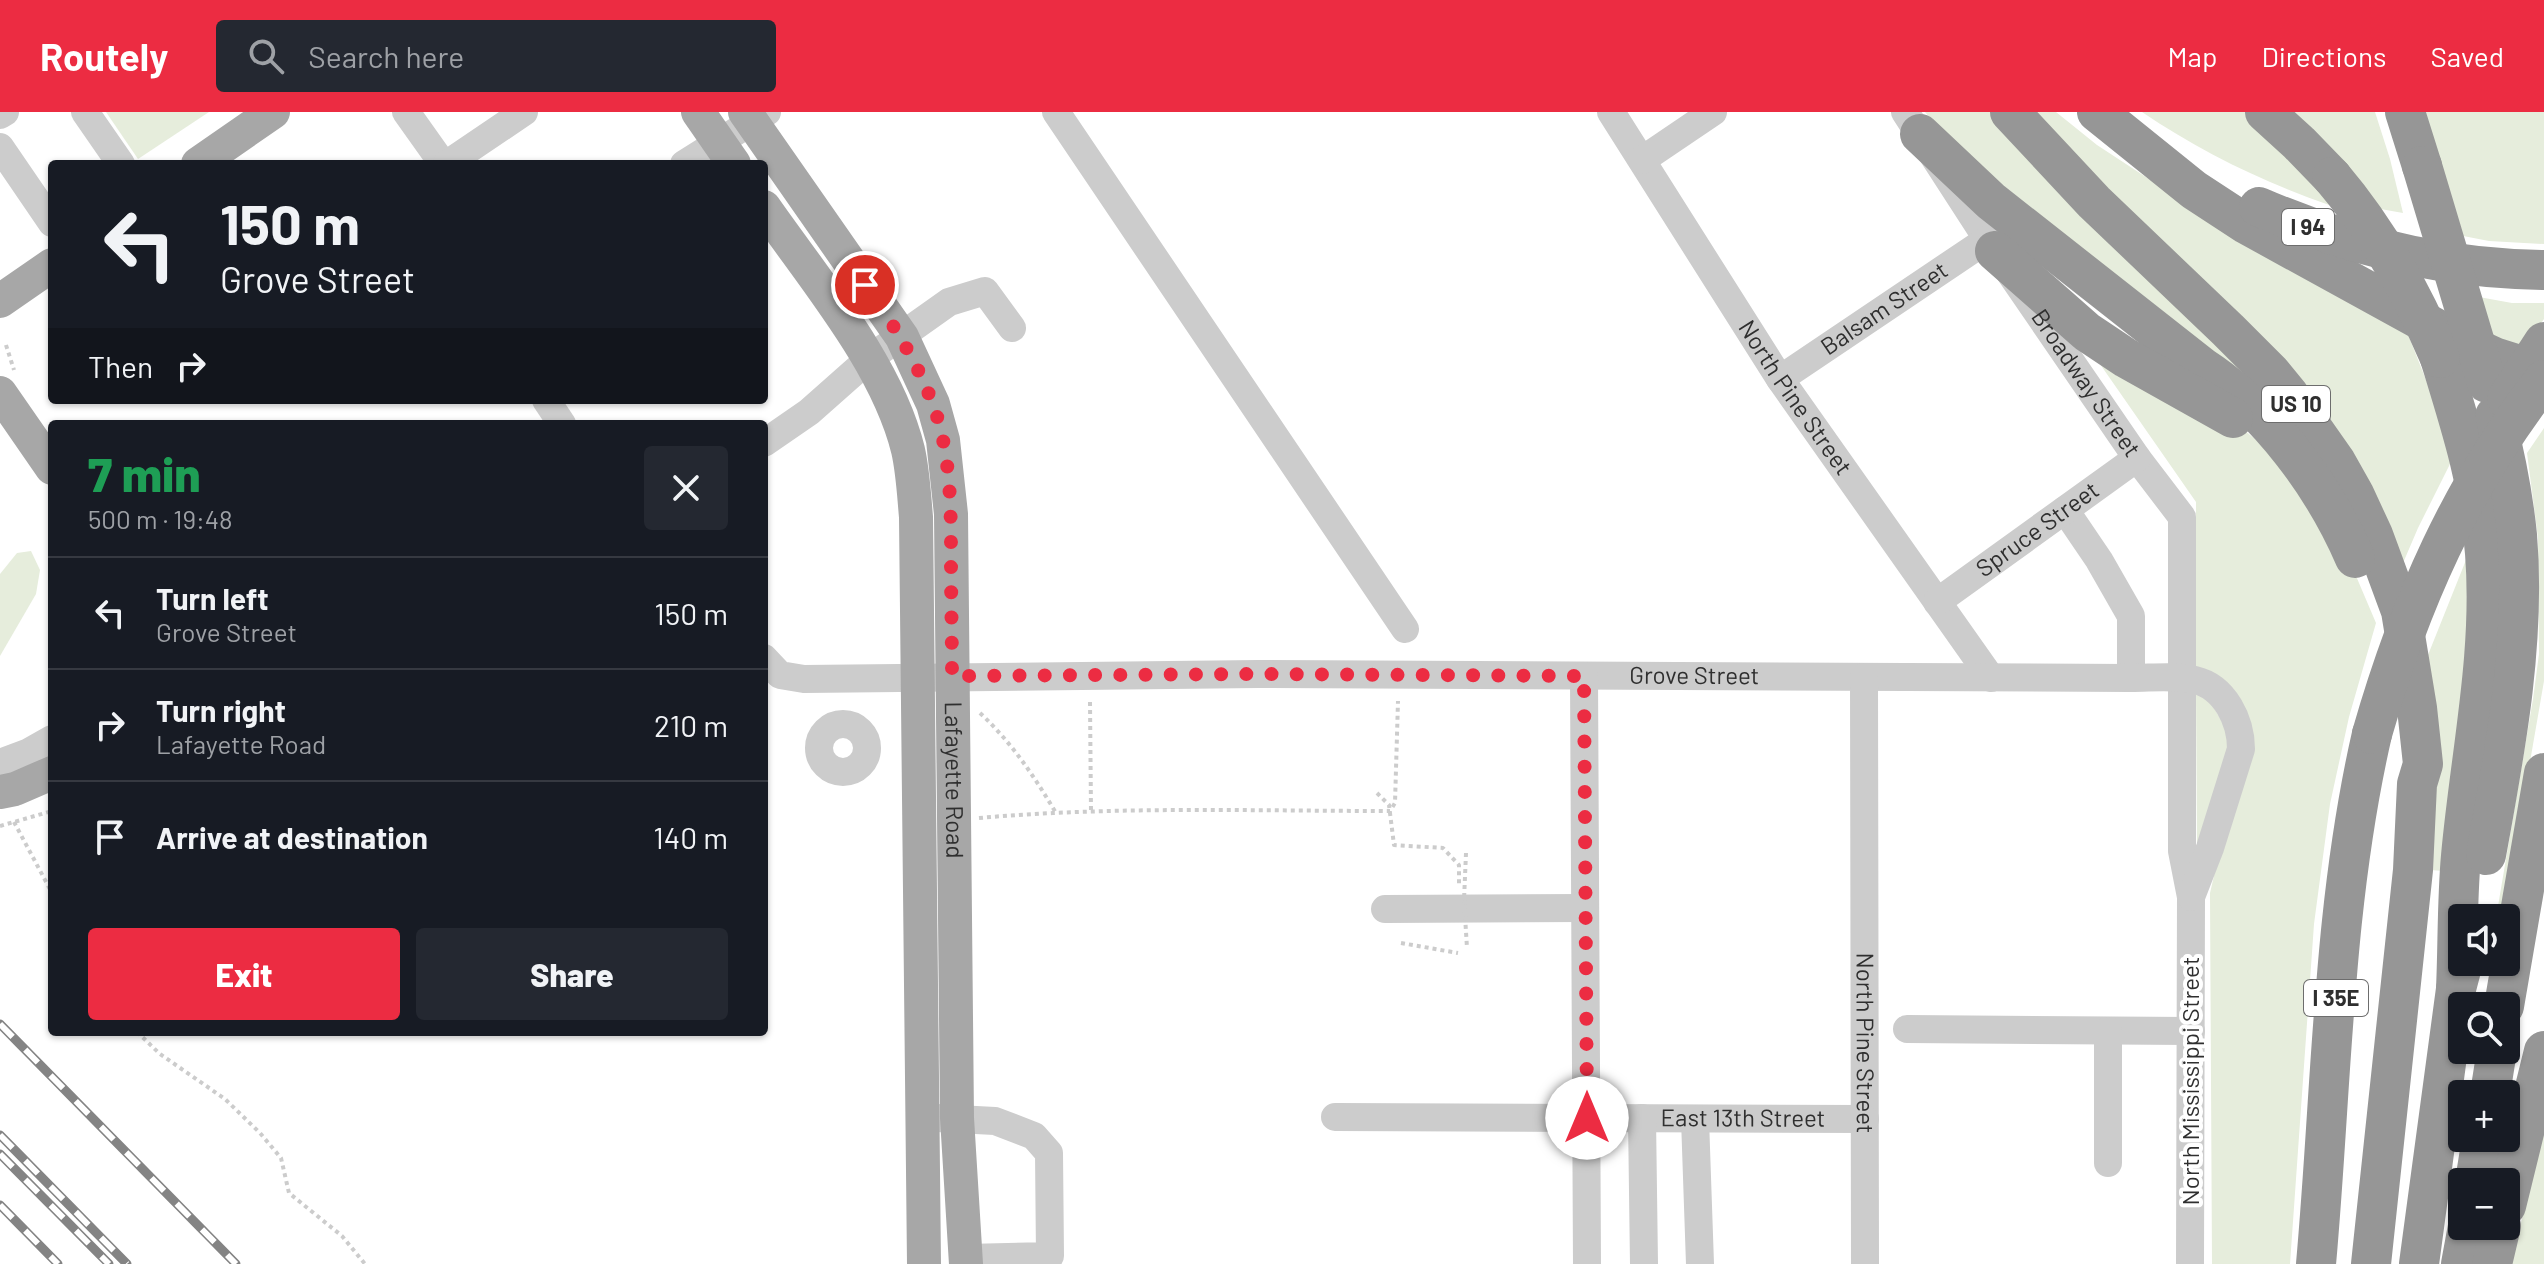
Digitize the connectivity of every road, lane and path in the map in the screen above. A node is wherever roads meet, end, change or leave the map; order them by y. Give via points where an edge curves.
1 (5, 112) edge
2 (85, 112) edge
3 (273, 112) edge
4 (406, 112) edge
5 (524, 112) edge
6 (698, 112) edge
7 (1056, 112) edge
8 (1611, 112) edge
9 (1713, 112) edge
10 (2010, 112) edge
11 (2097, 112) edge
12 (2265, 112) edge
13 (2405, 112) edge
14 (0, 115) edge
15 (1913, 123) edge
16 (2288, 127) edge
17 (742, 131) edge
18 (0, 147) edge
19 (118, 160) edge
20 (204, 160) edge
21 (442, 160) edge
22 (451, 160) edge
23 (691, 160) edge
24 (765, 160) edge
25 (1642, 160) junction
26 (768, 164) edge
27 (768, 213) edge
28 (48, 217) edge
29 (1992, 245) junction
30 (48, 268) edge
31 (2544, 270) edge
32 (0, 301) edge
33 (1012, 328) dead end
34 (902, 337) junction
35 (2544, 342) edge
36 (870, 358) junction
37 (2544, 373) edge
38 (1780, 379) junction
39 (2544, 380) edge
40 (0, 393) edge
41 (768, 440) edge
42 (2137, 458) junction
43 (2297, 461) junction
44 (48, 462) edge
45 (2065, 510) junction
46 (2452, 524) junction
47 (1937, 602) junction
48 (1405, 629) dead end
49 (768, 662) edge
50 (917, 676) junction
51 (952, 676) junction
52 (1584, 676) junction
53 (1864, 677) junction
54 (1991, 678) junction
55 (2131, 678) junction
56 (2184, 679) junction
57 (1398, 701) dead end
58 (1090, 702) dead end
59 (980, 713) dead end
60 (48, 741) edge
61 (0, 763) edge
62 (2544, 773) edge
63 (48, 775) edge
64 (2417, 784) junction
65 (1377, 793) dead end
66 (7, 807) edge
67 (48, 811) edge
68 (1390, 811) junction
69 (1091, 812) junction
70 (1056, 813) junction
71 (969, 819) dead end
72 (0, 826) edge
73 (1466, 853) dead end
74 (48, 885) edge
75 (2191, 897) junction
76 (2461, 904) edge
77 (2476, 904) edge
78 (1585, 908) junction
79 (1385, 909) dead end
80 (1459, 909) junction
81 (1401, 943) dead end
82 (1467, 948) dead end
83 (1458, 953) dead end
84 (2460, 976) edge
85 (2506, 992) edge
86 (1907, 1029) dead end
87 (2108, 1031) junction
88 (2191, 1031) junction
89 (141, 1036) edge
90 (2544, 1051) edge
91 (1335, 1117) dead end
92 (922, 1118) junction
93 (957, 1118) junction
94 (1587, 1118) junction
95 (1642, 1118) junction
96 (1695, 1119) junction
97 (1865, 1119) junction
98 (2108, 1163) dead end
99 (2515, 1168) edge
100 (2465, 1240) edge
101 (2498, 1240) edge
102 (1054, 1260) edge
103 (966, 1261) edge
104 (365, 1264) edge
105 (924, 1264) edge
106 (1587, 1264) edge
107 (1644, 1264) edge
108 (1700, 1264) edge
109 (1865, 1264) edge
110 (2190, 1264) edge
111 (2316, 1264) edge
112 (2371, 1264) edge
113 (2419, 1264) edge
114 (2461, 1264) edge
115 (2492, 1264) edge

1 - 14 street
2 - 19 street
3 - 20 main road
4 - 21 street
5 - 22 street
6 - 17 main road, Lafayette Road
7 - 48 street
8 - 25 street, North Pine Street
9 - 25 street
10 - 64 highway, US 10 via 2094,202 2271,373 2336,462 2373,535 2401,611 2421,734 2423,764
11 - 31 highway, I 94 via 2192,174 2317,230 2444,262
11 - 37 highway via 2194,190 2246,224 2457,340
12 - 16 highway
13 - 77 highway, bridge via 2487,383 2517,536 2516,653
15 - 29 street, Broadway Street
15 - 43 highway via 1991,201 2231,386 2277,432
16 - 76 highway, bridge via 2373,229 2392,260 2440,358 2470,454 2487,591
17 - 23 street
17 - 24 main road, Lafayette Road
18 - 28 street
25 - 38 street, North Pine Street
26 - 34 main road, Lafayette Road
27 - 36 main road, Lafayette Road
29 - 38 street, Balsam Street
29 - 42 street, Broadway Street
29 - 43 highway via 2087,332
30 - 32 main road
33 - 34 street via 985,291 949,302
34 - 36 street
34 - 51 main road, Lafayette Road via 933,404 948,471
35 - 46 highway, bridge via 2465,478
36 - 41 street
36 - 50 main road, Lafayette Road via 898,418 913,480
38 - 47 street, North Pine Street
39 - 46 highway, I 35E, bridge
40 - 44 main road
42 - 45 street, Spruce Street
42 - 56 street, Broadway Street via 2182,517
43 - 64 highway via 2334,515 2376,604
45 - 47 street, Spruce Street
45 - 55 street via 2131,616
46 - 111 highway, I 35E, bridge via 2403,634 2357,802 2344,887
47 - 54 street, North Pine Street
49 - 50 street, Grove Street via 780,675 804,679
50 - 51 street, Grove Street
50 - 92 main road, Lafayette Road
51 - 52 street, Grove Street
51 - 93 main road, Lafayette Road
52 - 53 street, Grove Street
52 - 78 street
53 - 54 street, Grove Street
53 - 97 street, North Pine Street
54 - 55 street, Grove Street
55 - 56 street, Grove Street
56 - 75 street, North Mississippi Street via 2182,851
56 - 75 street, North Mississippi Street via 2212,688 2237,718 2241,732 2237,769
57 - 68 path via 1395,803
58 - 69 path
59 - 70 path via 1029,768
60 - 61 street
62 - 85 highway
63 - 66 main road via 15,789
64 - 112 highway, US 10 via 2413,870
65 - 68 path
66 - 67 path
66 - 72 path
66 - 74 path
68 - 69 path
68 - 80 path via 1394,845 1443,848 1459,865
69 - 70 path
70 - 71 path
73 - 82 path, bridge
75 - 88 street, North Mississippi Street
78 - 80 street
78 - 94 street
79 - 80 street
81 - 83 path
84 - 113 highway
86 - 87 street
87 - 88 street
87 - 98 street
88 - 110 street, North Mississippi Street
89 - 104 path via 225,1099 260,1133 281,1158 289,1193 342,1236
90 - 99 highway
91 - 94 street, East 13th Street
92 - 93 street
92 - 105 main road, Lafayette Road
93 - 102 street via 995,1121 1034,1136 1049,1153
93 - 103 main road, Lafayette Road
94 - 95 street, East 13th Street
94 - 106 street
95 - 96 street, East 13th Street
95 - 107 street
96 - 97 street, East 13th Street
96 - 108 street
97 - 109 street, North Pine Street
100 - 114 highway
101 - 115 highway
102 - 103 street

